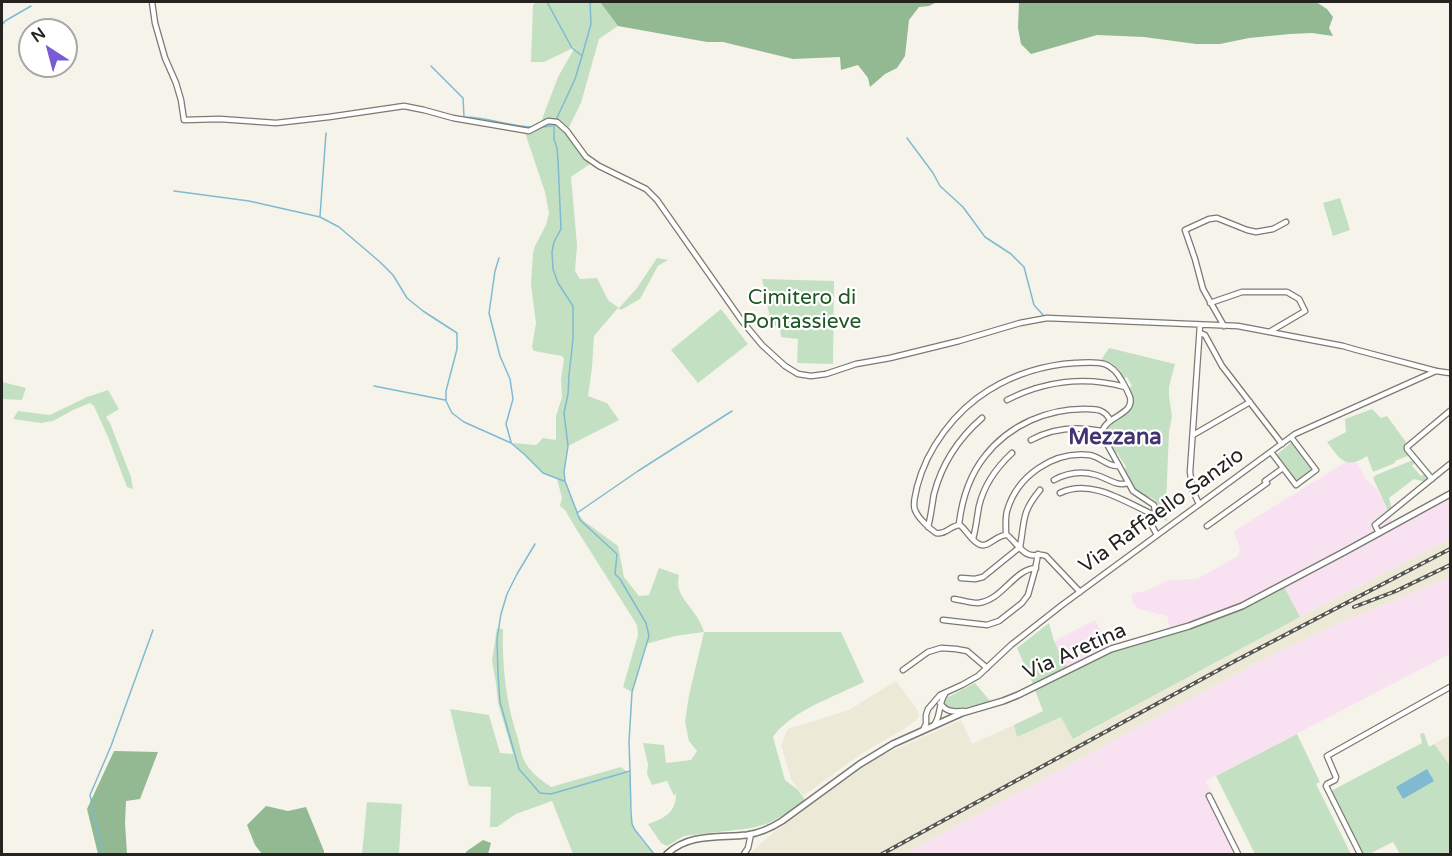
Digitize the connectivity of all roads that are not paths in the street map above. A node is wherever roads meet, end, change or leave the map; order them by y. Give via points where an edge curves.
1 (152, 2) edge
2 (1286, 222) dead end
3 (1210, 303) junction
4 (1224, 326) junction
5 (1202, 330) junction
6 (1271, 332) junction
7 (1436, 371) junction
8 (1450, 373) edge
9 (1125, 387) junction
10 (1007, 400) dead end
11 (1250, 402) junction
12 (1450, 411) edge
13 (982, 418) dead end
14 (1110, 420) junction
15 (1102, 431) junction
16 (1193, 435) junction
17 (1292, 437) junction
18 (1031, 440) dead end
19 (1282, 444) junction
20 (1271, 452) junction
21 (1012, 453) dead end
22 (1450, 464) edge
23 (1119, 466) junction
24 (1283, 468) junction
25 (1432, 479) junction
26 (1054, 480) dead end
27 (1128, 483) junction
28 (1040, 490) dead end
29 (1060, 493) dead end
30 (1450, 494) edge
31 (1199, 504) junction
32 (1154, 515) junction
33 (959, 524) junction
34 (927, 525) junction
35 (1207, 526) dead end
36 (1379, 533) junction
37 (1006, 534) junction
38 (1157, 535) junction
39 (973, 539) junction
40 (1020, 547) junction
41 (1038, 554) junction
42 (1036, 568) junction
43 (961, 578) dead end
44 (1080, 592) junction
45 (954, 599) dead end
46 (943, 620) dead end
47 (987, 668) junction
48 (903, 670) dead end
49 (1450, 687) edge
50 (947, 693) junction
51 (940, 703) junction
52 (966, 711) junction
53 (926, 722) junction
54 (935, 724) junction
55 (923, 730) junction
56 (1209, 796) dead end
57 (751, 834) junction
58 (667, 855) edge
59 (744, 855) edge
60 (1238, 855) edge
61 (1360, 855) edge

1 - 5 street via 184,120 276,123 404,106 529,131 548,121 557,122 586,157 646,189 657,200 742,321 784,366 798,374 826,374 1047,318
2 - 3 street via 1256,232 1216,218 1185,230
3 - 4 street
3 - 6 street via 1242,292 1287,292 1299,299 1305,311
4 - 5 street
4 - 6 street
5 - 11 street via 1222,366
5 - 16 street
6 - 7 street
7 - 8 street
7 - 17 street, Via Raffaello Sanzio
9 - 10 street via 1068,381 1035,388
9 - 14 street via 1130,405
9 - 34 street via 1109,365 1073,363 1023,373 984,393 955,419 928,460 914,504
11 - 16 street
11 - 19 street
12 - 25 street via 1407,447
13 - 34 street via 961,438 944,467
14 - 15 street
14 - 33 street via 1100,411 1069,409 1037,417 1006,436 987,453 973,474
15 - 18 street via 1067,428
15 - 23 street
16 - 31 street via 1190,472
17 - 19 street, Via Raffaello Sanzio
17 - 24 street via 1316,470 1296,485
19 - 20 street, Via Raffaello Sanzio
20 - 24 street
20 - 31 street, Via Raffaello Sanzio
21 - 39 street via 988,483
22 - 25 street
23 - 27 street
23 - 37 street via 1094,456 1078,455 1057,459 1038,469 1021,484 1012,500
24 - 35 street
25 - 36 street via 1375,525
26 - 27 street via 1083,473
27 - 32 street via 1136,494 1154,505
28 - 40 street via 1025,513
29 - 32 street via 1093,489
30 - 36 street, Via Aretina
31 - 38 street, Via Raffaello Sanzio
32 - 38 street via 1151,524
33 - 34 street via 941,534
33 - 39 street
36 - 52 street, Via Aretina via 1242,606 1111,649 1013,697
37 - 39 street via 985,546
37 - 40 street
38 - 44 street, Via Raffaello Sanzio
40 - 41 street via 1029,555
40 - 43 street via 984,576
41 - 42 street
41 - 44 street via 1047,556
42 - 45 street via 1026,570 986,601
42 - 46 street via 1027,598 996,623
44 - 47 street, Via Raffaello Sanzio
47 - 48 street via 967,651 941,648
47 - 50 street, Via Raffaello Sanzio
49 - 61 street via 1327,756 1336,777 1326,786
50 - 51 street
50 - 53 street, Via Raffaello Sanzio via 928,709
51 - 52 street via 949,711
51 - 54 street
52 - 54 street, Via Aretina
53 - 54 street
53 - 55 street
54 - 55 street, Via Aretina
55 - 57 street, Via Aretina via 869,758 778,824
56 - 60 street
57 - 58 street, Via Aretina via 693,839
57 - 59 street

